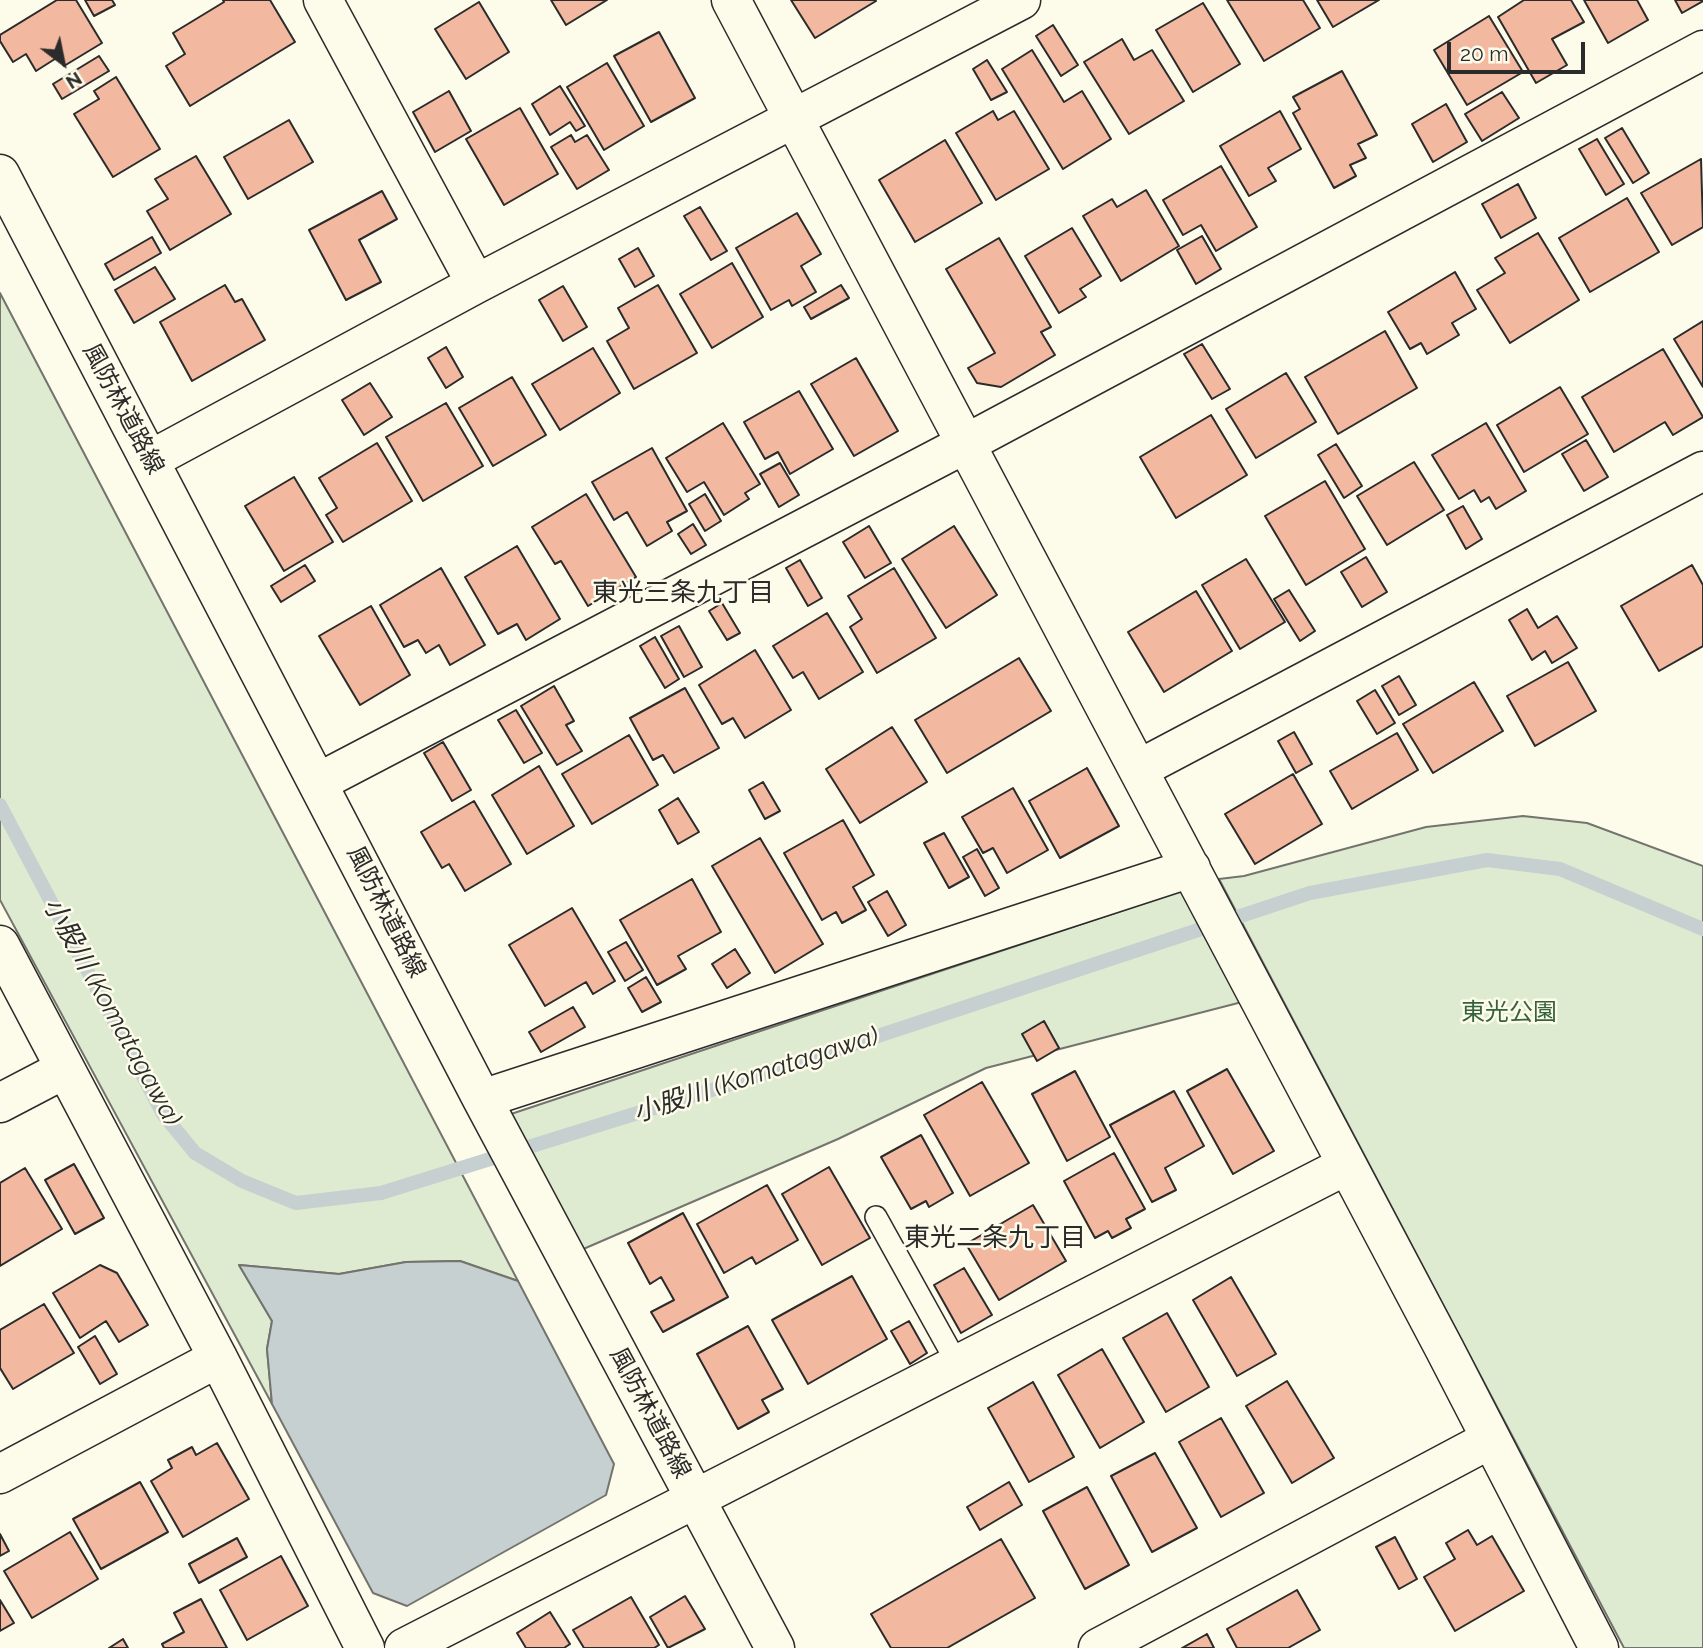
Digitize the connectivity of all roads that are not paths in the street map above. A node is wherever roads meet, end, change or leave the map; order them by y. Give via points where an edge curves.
1 (323, 0) edge
2 (731, 0) edge
3 (1021, 0) edge
4 (1703, 50) edge
5 (795, 119) junction
6 (0, 174) edge
7 (476, 284) junction
8 (967, 443) junction
9 (150, 460) junction
10 (1703, 471) edge
11 (1139, 769) junction
12 (319, 782) junction
13 (1197, 881) junction
14 (0, 945) edge
15 (65, 1069) junction
16 (482, 1099) junction
17 (0, 1103) edge
18 (1347, 1165) junction
19 (876, 1217) dead end
20 (218, 1358) junction
21 (958, 1365) junction
22 (1489, 1440) junction
23 (0, 1474) edge
24 (696, 1501) junction
25 (365, 1648) edge
26 (404, 1648) edge
27 (775, 1648) edge
28 (1098, 1648) edge
29 (1599, 1648) edge

1 - 7 street
2 - 5 street
3 - 5 street
4 - 8 street
5 - 7 street
5 - 8 street
6 - 9 street, 風防林道路線
7 - 9 street
8 - 11 street
8 - 12 street
9 - 12 street, 風防林道路線
10 - 11 street
11 - 13 street
12 - 16 street, 風防林道路線
13 - 16 street
13 - 18 street
14 - 15 street
15 - 17 street
15 - 20 street
16 - 24 street, 風防林道路線
18 - 21 street
18 - 22 street
19 - 21 lane
20 - 23 street
20 - 25 street
21 - 24 street
22 - 28 street
22 - 29 street
24 - 26 street
24 - 27 street, 風防林道路線

